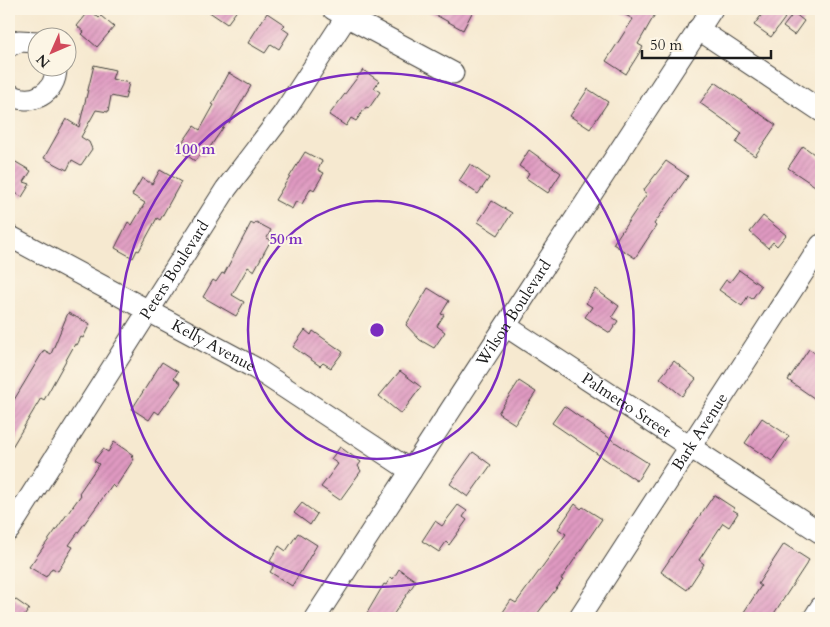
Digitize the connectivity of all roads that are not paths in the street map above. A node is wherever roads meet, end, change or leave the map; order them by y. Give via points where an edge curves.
1 (712, 9) edge
2 (340, 13) edge
3 (698, 29) junction
4 (28, 41) edge
5 (9, 46) edge
6 (453, 73) dead end
7 (54, 78) edge
8 (9, 95) edge
9 (821, 111) edge
10 (9, 236) edge
11 (821, 244) edge
12 (149, 310) junction
13 (506, 326) junction
14 (689, 447) junction
15 (411, 471) junction
16 (9, 530) edge
17 (821, 533) edge
18 (821, 607) edge
19 (315, 618) edge
20 (578, 618) edge
21 (814, 618) edge

1 - 3 street, Wilson Boulevard
2 - 6 street
2 - 12 street, Peters Boulevard via 283,114 226,189
3 - 9 street
3 - 13 street, Wilson Boulevard
4 - 5 street via 19,41
7 - 8 street via 53,84 38,97 19,99
10 - 12 street, Kelly Avenue
11 - 14 street, Bark Avenue
12 - 15 street, Kelly Avenue via 255,368
12 - 16 street, Peters Boulevard
13 - 14 street, Palmetto Street
13 - 15 street, Wilson Boulevard
14 - 17 street, Palmetto Street
14 - 20 street, Bark Avenue
15 - 19 street, Wilson Boulevard
18 - 21 street

